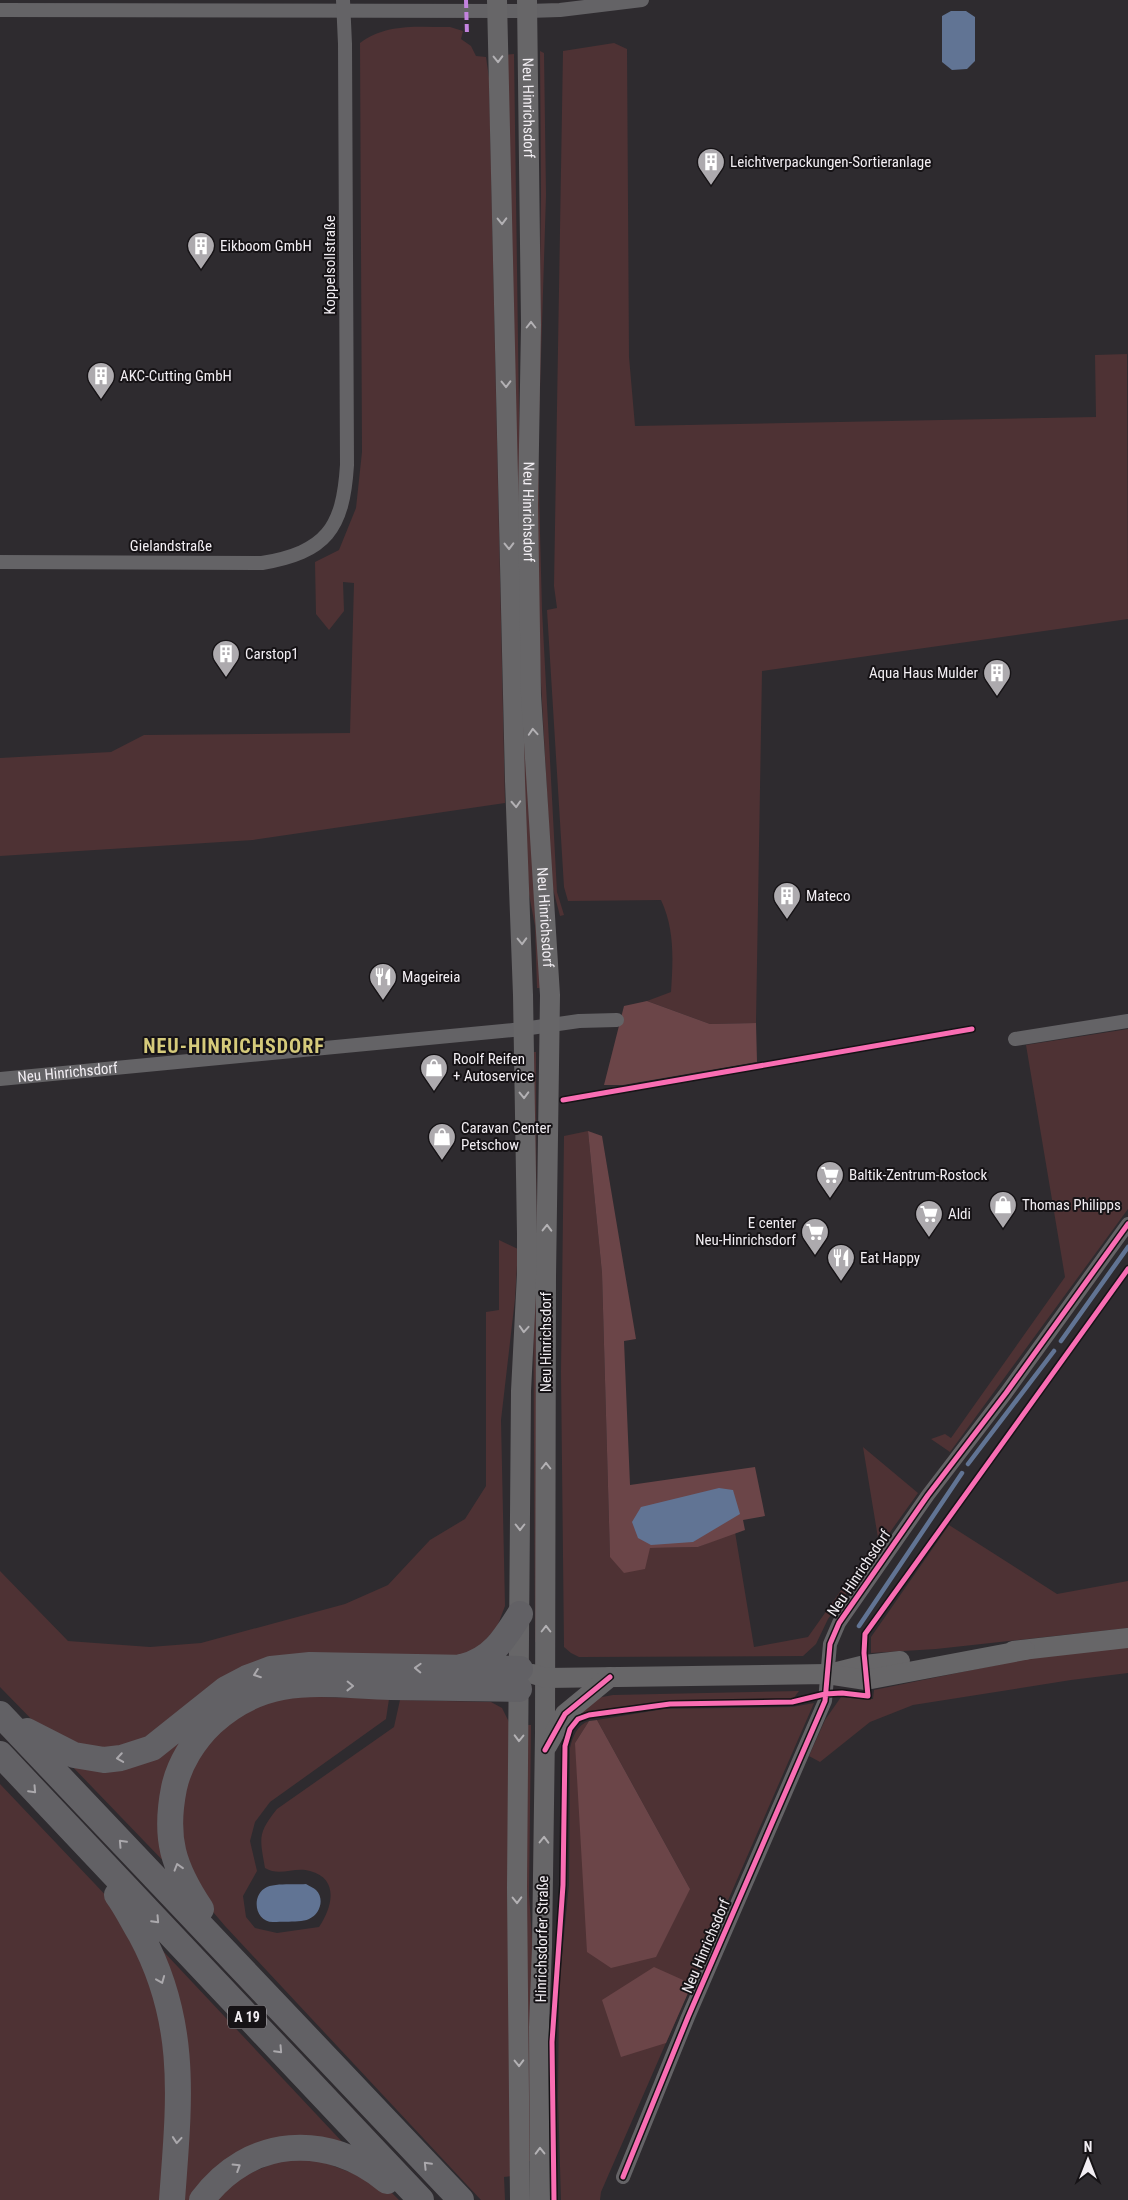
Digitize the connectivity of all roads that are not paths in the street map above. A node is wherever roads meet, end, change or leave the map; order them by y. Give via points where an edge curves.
1 (642, 0) edge
2 (343, 5) edge
3 (497, 5) edge
4 (527, 5) edge
5 (0, 10) edge
6 (331, 528) joint
7 (0, 562) edge
8 (523, 995) junction
9 (617, 1020) dead end
10 (1128, 1021) edge
11 (550, 1025) junction
12 (523, 1029) junction
13 (1015, 1039) dead end
14 (549, 1050) junction
15 (0, 1079) edge
16 (1128, 1224) edge
17 (520, 1614) junction
18 (1128, 1638) edge
19 (455, 1669) junction
20 (827, 1674) junction
21 (610, 1677) junction
22 (546, 1678) junction
23 (519, 1679) junction
24 (2, 1716) edge
25 (545, 1750) junction
26 (0, 1754) edge
27 (74, 1833) junction
28 (240, 1968) junction
29 (622, 2177) dead end
30 (172, 2200) edge
31 (202, 2200) edge
32 (411, 2200) edge
33 (421, 2200) edge
34 (460, 2200) edge
35 (520, 2200) edge
36 (540, 2200) edge

1 - 4 street via 560,10
2 - 3 street
2 - 5 street
2 - 6 street, Koppelsollstraße via 346,54 346,465 341,509
3 - 4 street
3 -> 8 main road, Neu Hinrichsdorf
11 -> 4 main road, Neu Hinrichsdorf via 531,686
6 - 7 street, Gielandstraße via 318,544 301,554 262,563
8 - 11 main road via 529,1013 538,1022
8 - 12 main road, Neu Hinrichsdorf
9 - 11 street, Neu Hinrichsdorf
10 - 13 street
11 - 12 street, Neu Hinrichsdorf
11 - 14 main road, Neu Hinrichsdorf
12 - 14 main road via 538,1037
12 - 15 street, Neu Hinrichsdorf
12 -> 17 main road, Neu Hinrichsdorf via 527,1274 520,1391
22 -> 14 main road, Neu Hinrichsdorf
16 - 20 street, Neu Hinrichsdorf via 848,1609 830,1644
17 - 19 highway via 494,1651 474,1664
17 - 23 main road, Neu Hinrichsdorf
18 - 20 main road via 865,1665
19 - 23 highway
19 -> 24 highway via 310,1664 271,1669 226,1689 152,1748 104,1760 74,1755
20 - 21 main road
20 - 29 street, Neu Hinrichsdorf via 825,1701
21 - 22 main road
21 - 25 main road via 565,1714
22 - 23 main road
22 - 25 main road, Hinrichsdorfer Straße
28 -> 23 highway via 181,1878 172,1843 170,1817 176,1782 190,1751 208,1727 243,1699 286,1686
23 -> 35 main road, Hinrichsdorfer Straße
28 -> 24 highway, A 19
36 -> 25 main road, Hinrichsdorfer Straße via 539,2027
26 -> 27 highway, A 19
27 -> 30 highway via 96,1873 119,1898 133,1921 163,1983 171,2010 179,2082
27 -> 33 highway, A 19
34 -> 28 highway, A 19
31 -> 32 highway via 234,2168 266,2152 296,2147 316,2148 350,2157 376,2171

